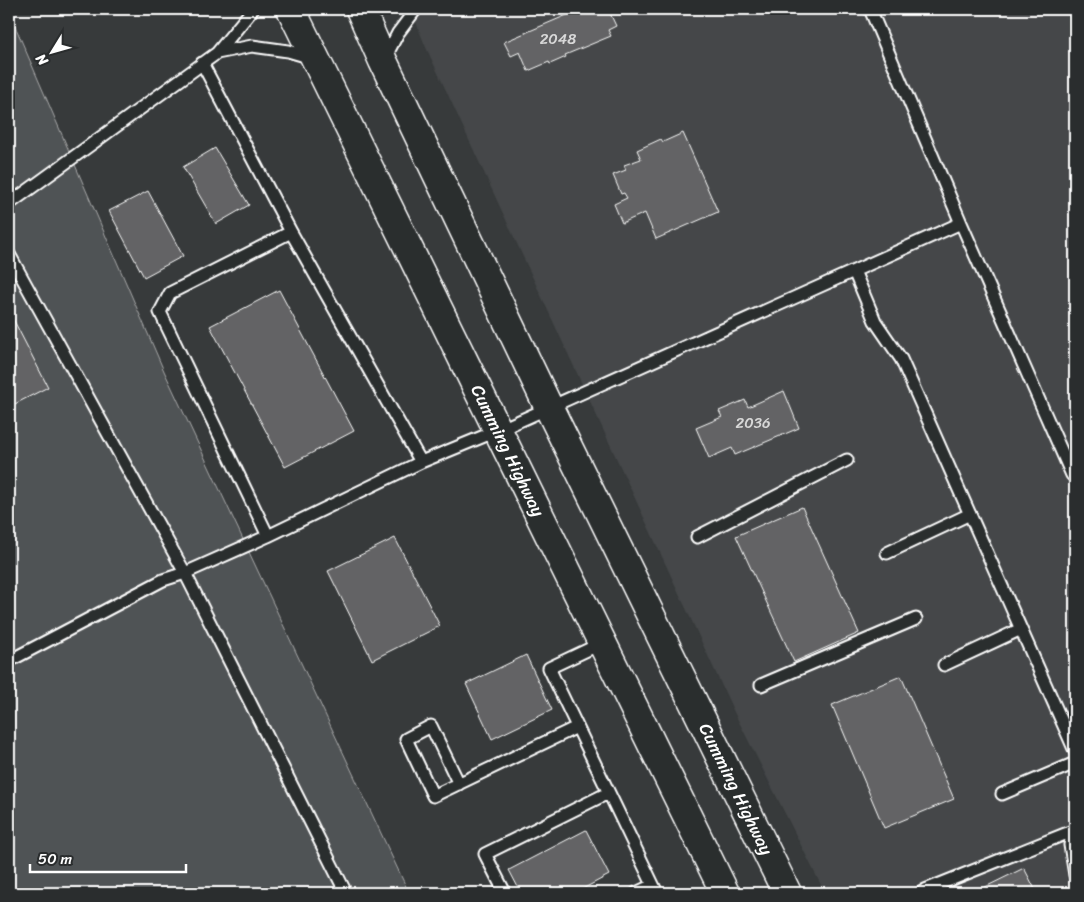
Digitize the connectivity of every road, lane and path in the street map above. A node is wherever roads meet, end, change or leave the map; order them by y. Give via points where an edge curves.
1 (253, 9) edge
2 (291, 9) edge
3 (360, 9) edge
4 (416, 9) edge
5 (870, 9) edge
6 (217, 53) junction
7 (315, 59) junction
8 (383, 61) junction
9 (202, 63) junction
10 (9, 204) edge
11 (961, 223) junction
12 (291, 232) junction
13 (9, 254) edge
14 (854, 271) junction
15 (549, 408) junction
16 (499, 430) junction
17 (847, 460) dead end
18 (421, 462) junction
19 (1072, 475) dead end
20 (970, 514) junction
21 (268, 536) junction
22 (697, 537) dead end
23 (887, 553) dead end
24 (185, 573) junction
25 (916, 619) dead end
26 (1021, 629) junction
27 (603, 643) junction
28 (9, 661) edge
29 (944, 665) dead end
30 (761, 685) dead end
31 (577, 727) junction
32 (1075, 751) edge
33 (1075, 762) edge
34 (459, 784) junction
35 (608, 793) junction
36 (1002, 794) dead end
37 (1074, 831) edge
38 (1075, 875) edge
39 (655, 889) edge
40 (346, 893) edge
41 (505, 893) edge
42 (636, 893) edge
43 (725, 893) edge
44 (787, 893) edge
45 (921, 893) edge

1 - 6 lane
2 - 7 main road, Cumming Highway
3 - 8 main road, Cumming Highway
4 - 8 lane
5 - 11 lane
6 - 7 lane via 252,46
6 - 9 lane
7 - 16 main road, Cumming Highway
8 - 15 main road, Cumming Highway
9 - 10 lane
9 - 12 lane
11 - 14 lane
11 - 19 lane
12 - 18 lane
12 - 21 lane via 170,293 160,312
13 - 24 lane
14 - 15 lane
14 - 20 lane via 875,321 901,359
15 - 16 lane
15 - 44 main road, Cumming Highway
16 - 18 lane
16 - 27 main road, Cumming Highway
17 - 22 lane
18 - 21 lane
20 - 23 lane
20 - 26 lane
21 - 24 lane
24 - 28 lane via 163,580
24 - 40 lane
25 - 30 lane
26 - 29 lane
26 - 32 lane
27 - 31 lane via 549,668
27 - 43 main road, Cumming Highway
31 - 34 lane
31 - 35 lane
33 - 36 lane
34 - 34 lane via 433,796 406,738 432,726
35 - 39 lane
35 - 41 lane via 485,854
37 - 38 lane via 1070,845
37 - 45 lane
39 - 42 lane

